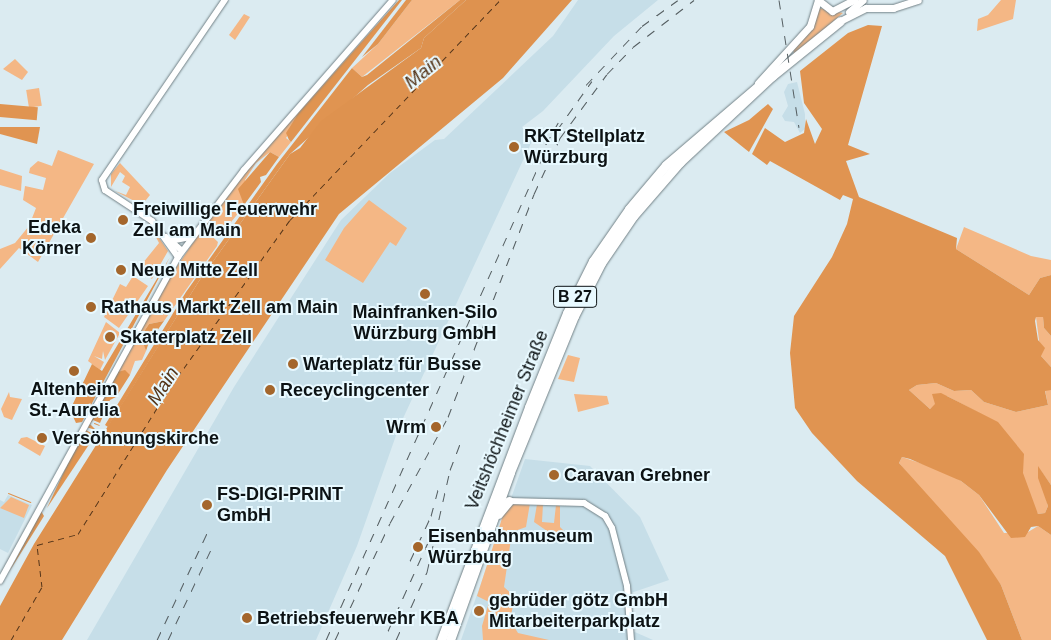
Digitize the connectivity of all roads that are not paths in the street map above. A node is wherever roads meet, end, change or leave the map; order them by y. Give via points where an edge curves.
1 (225, 0) edge
2 (393, 0) edge
3 (818, 0) edge
4 (854, 0) edge
5 (863, 0) edge
6 (890, 0) edge
7 (918, 0) edge
8 (903, 6) junction
9 (840, 21) junction
10 (772, 76) junction
11 (753, 88) junction
12 (161, 233) junction
13 (192, 236) junction
14 (169, 240) junction
15 (180, 254) junction
16 (509, 502) joint
17 (485, 530) junction
18 (1, 580) edge
19 (441, 640) edge
20 (450, 640) edge
21 (631, 640) edge

1 - 12 main road via 102,185 141,212
2 - 13 main road via 244,170
3 - 4 main road via 832,11
3 - 11 main road via 810,26
5 - 9 main road, B 27
6 - 8 main road
7 - 8 main road
8 - 9 main road via 866,8
9 - 10 highway, Veitshöchheimer Straße / B 27
10 - 11 highway, Veitshöchheimer Straße / B 27
10 - 17 highway, Veitshöchheimer Straße / B 27 via 659,184 601,263 560,350
11 - 17 highway, Veitshöchheimer Straße / B 27 via 666,166 629,209 593,261 567,313 486,517
12 - 14 main road
12 - 15 main road
13 - 14 main road
13 - 15 main road
14 - 15 main road
15 - 18 main road
16 - 17 highway
16 - 21 main road via 584,503 605,516 612,528 627,586
17 - 19 highway, Veitshöchheimer Straße / B 27
17 - 20 highway, Veitshöchheimer Straße / B 27 via 485,543

